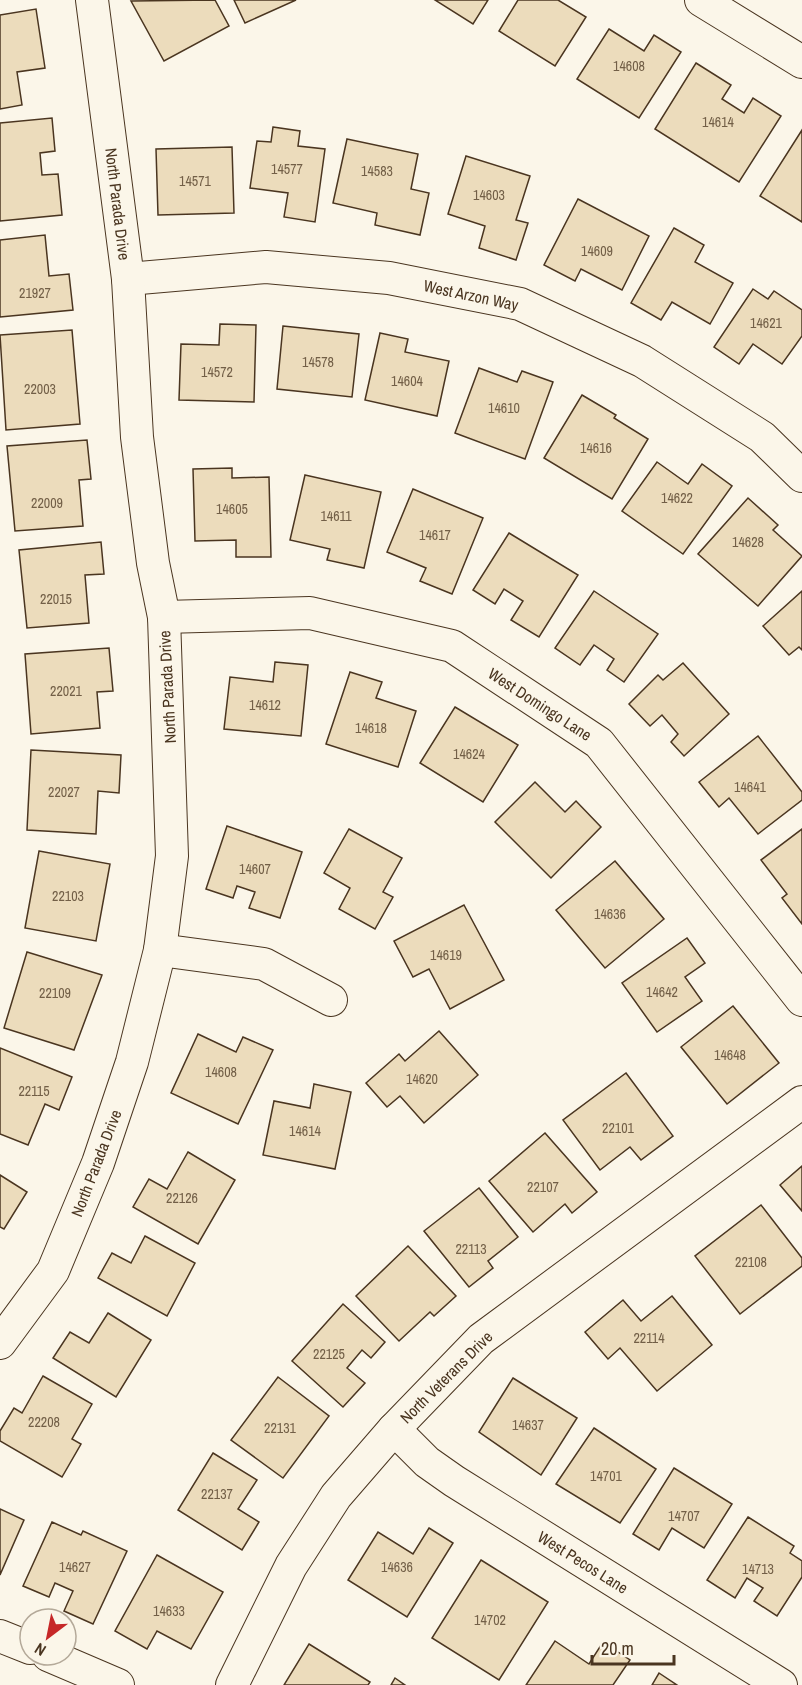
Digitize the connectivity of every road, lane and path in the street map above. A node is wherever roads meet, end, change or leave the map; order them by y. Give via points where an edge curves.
1 (92, 0) edge
2 (701, 0) edge
3 (802, 62) edge
4 (128, 279) junction
5 (802, 476) edge
6 (164, 617) junction
7 (160, 950) junction
8 (332, 1000) dead end
9 (802, 1000) edge
10 (802, 1102) edge
11 (0, 1343) edge
12 (394, 1428) junction
13 (0, 1636) edge
14 (18, 1643) edge
15 (76, 1667) edge
16 (118, 1685) edge
17 (232, 1685) edge
18 (781, 1685) edge

1 - 4 street, North Parada Drive
2 - 3 street
4 - 5 street, West Arzon Way via 266,267 389,278 520,304 642,361 762,437
4 - 6 street, North Parada Drive via 137,437
6 - 7 street, North Parada Drive via 172,856
6 - 9 street, West Domingo Lane via 310,613 452,646 599,743
7 - 8 street via 264,964
7 - 11 street, North Parada Drive via 132,1062 98,1163 53,1271
10 - 12 street, North Veterans Drive via 481,1339
12 - 17 street, North Veterans Drive via 336,1496 291,1566
12 - 18 street, West Pecos Lane via 427,1462 454,1481
13 - 14 street
15 - 16 street

